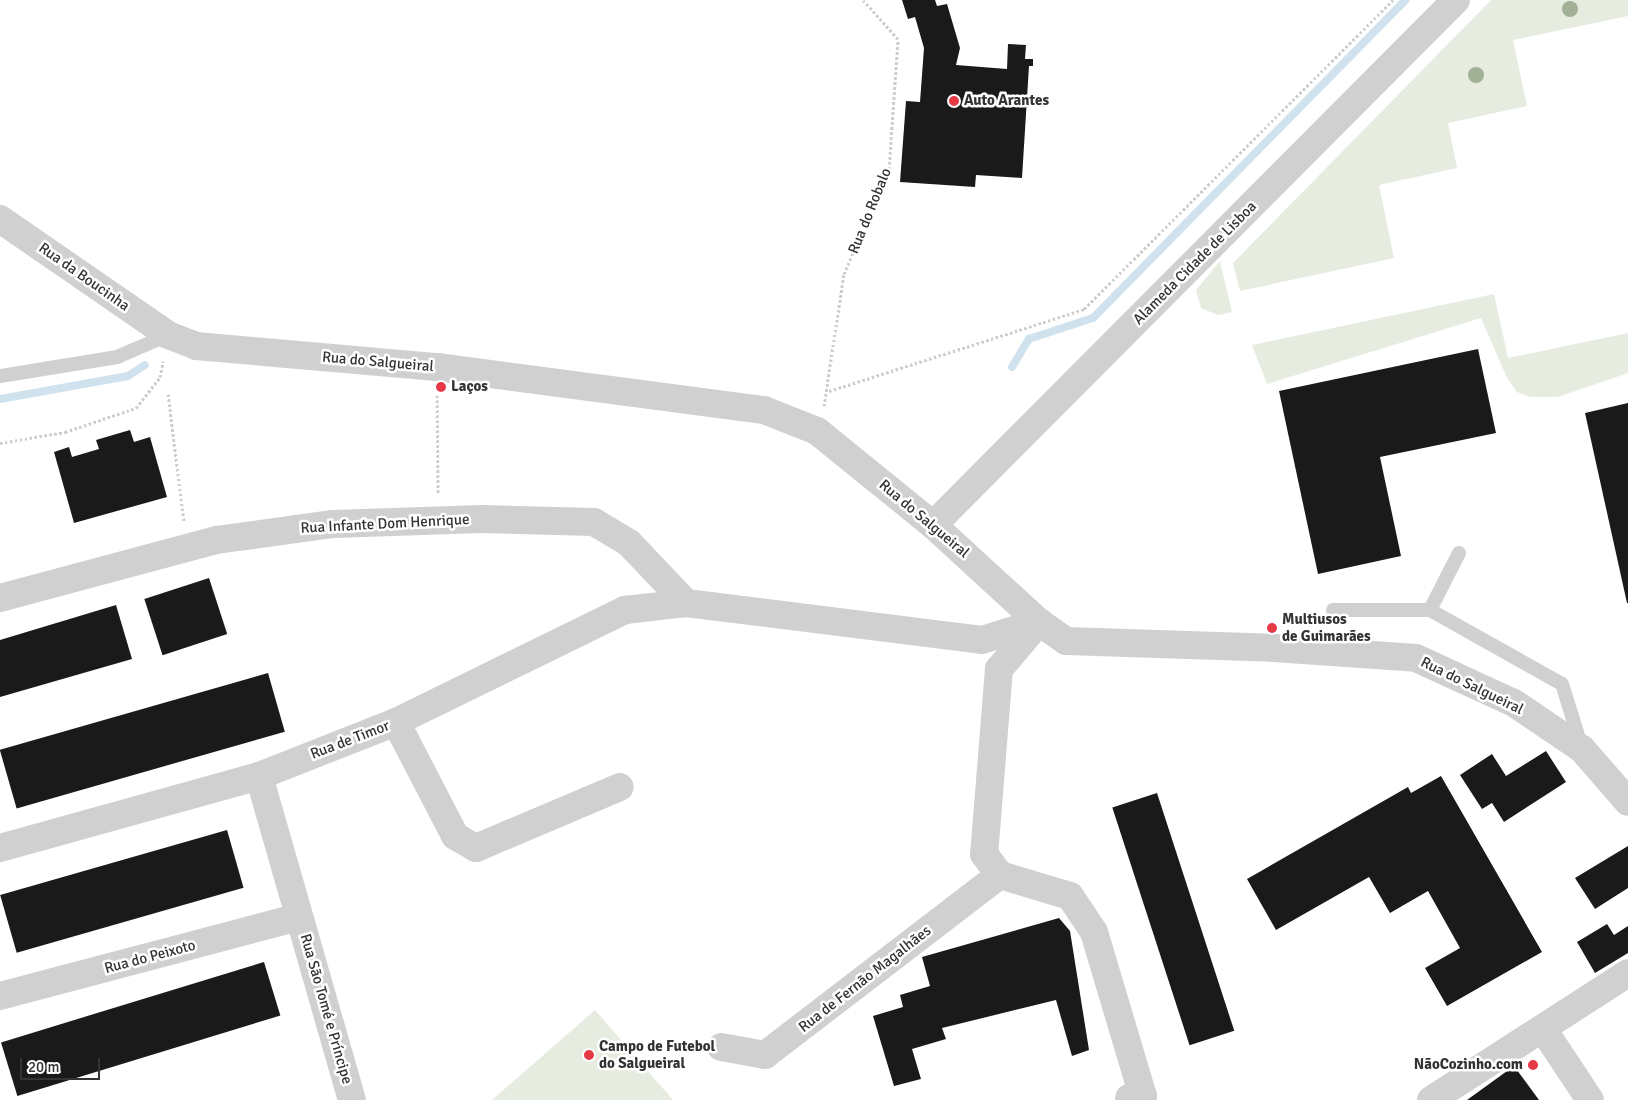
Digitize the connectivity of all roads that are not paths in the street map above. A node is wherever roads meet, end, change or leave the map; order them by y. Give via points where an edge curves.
1 (1456, 0) edge
2 (0, 219) edge
3 (168, 335) junction
4 (0, 376) edge
5 (933, 525) junction
6 (1459, 553) dead end
7 (0, 598) edge
8 (686, 603) junction
9 (1333, 610) dead end
10 (1430, 610) junction
11 (1039, 622) junction
12 (396, 722) junction
13 (1582, 749) junction
14 (259, 776) junction
15 (620, 787) dead end
16 (1628, 802) edge
17 (0, 848) edge
18 (1000, 875) junction
19 (299, 917) junction
20 (1628, 973) edge
21 (0, 996) edge
22 (1543, 1029) junction
23 (721, 1047) dead end
24 (1128, 1098) dead end
25 (352, 1100) edge
26 (1431, 1100) edge
27 (1590, 1100) edge

1 - 5 street, Alameda Cidade de Lisboa
2 - 3 street, Rua da Boucinha
3 - 4 lane via 117,357
3 - 5 street, Rua do Salgueiral via 196,346 437,367 764,410 817,431
5 - 11 street, Rua do Salgueiral
6 - 10 lane
7 - 8 street, Rua Infante Dom Henrique via 216,540 334,524 438,520 594,522 629,543
8 - 11 street, Rua de Timor via 982,640
8 - 12 street, Rua de Timor via 625,610
9 - 10 lane
10 - 13 lane via 1562,684
11 - 13 street, Rua do Salgueiral via 1066,641 1265,647 1416,658 1514,703
11 - 18 street via 998,669 984,854
12 - 14 street, Rua de Timor
12 - 15 street via 455,836 476,848
13 - 16 street, Rua do Salgueiral
14 - 17 street, Rua de Timor
14 - 19 street, Rua São Tomé e Príncipe
18 - 23 street, Rua de Fernão Magalhães via 765,1056
18 - 24 street via 1070,896 1094,932 1143,1096
19 - 21 street, Rua do Peixoto
19 - 25 street, Rua São Tomé e Príncipe
20 - 22 street
22 - 26 street
22 - 27 street

